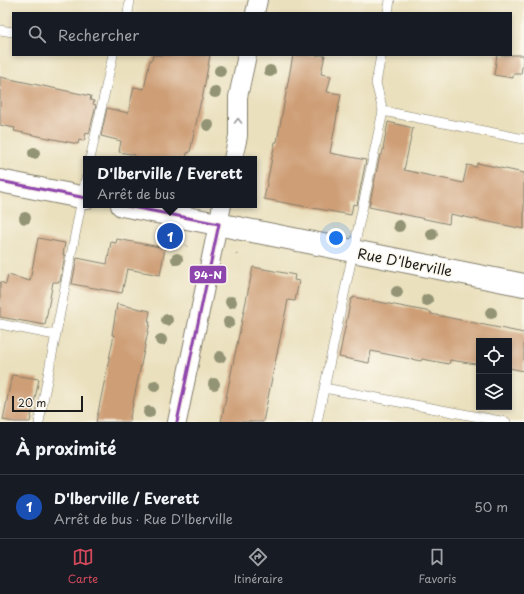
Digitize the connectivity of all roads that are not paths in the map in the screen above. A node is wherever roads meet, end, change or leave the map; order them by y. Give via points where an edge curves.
1 (130, 0) edge
2 (258, 0) edge
3 (390, 0) edge
4 (128, 12) edge
5 (255, 12) edge
6 (388, 12) edge
7 (0, 30) edge
8 (12, 32) edge
9 (113, 56) edge
10 (247, 56) edge
11 (381, 56) edge
12 (383, 111) junction
13 (524, 139) edge
14 (91, 156) edge
15 (234, 156) edge
16 (0, 181) edge
17 (83, 191) edge
18 (83, 201) edge
19 (155, 208) edge
20 (221, 214) edge
21 (353, 251) junction
22 (524, 285) edge
23 (0, 324) edge
24 (55, 334) junction
25 (324, 388) junction
26 (38, 422) edge
27 (177, 422) edge
28 (317, 422) edge
29 (506, 422) edge

1 - 4 lane
2 - 5 street
3 - 6 lane
7 - 8 lane
9 - 14 lane
15 -> 10 street via 238,136 238,97
11 - 12 lane via 376,83
12 - 13 lane
12 - 21 lane
16 - 17 main road
18 - 24 lane
19 - 20 main road, Rue D'Iberville
20 - 21 main road, Rue D'Iberville
20 - 27 street
21 - 22 main road, Rue D'Iberville
21 - 25 lane
23 - 24 lane
24 - 26 lane
25 - 28 lane
25 - 29 lane

